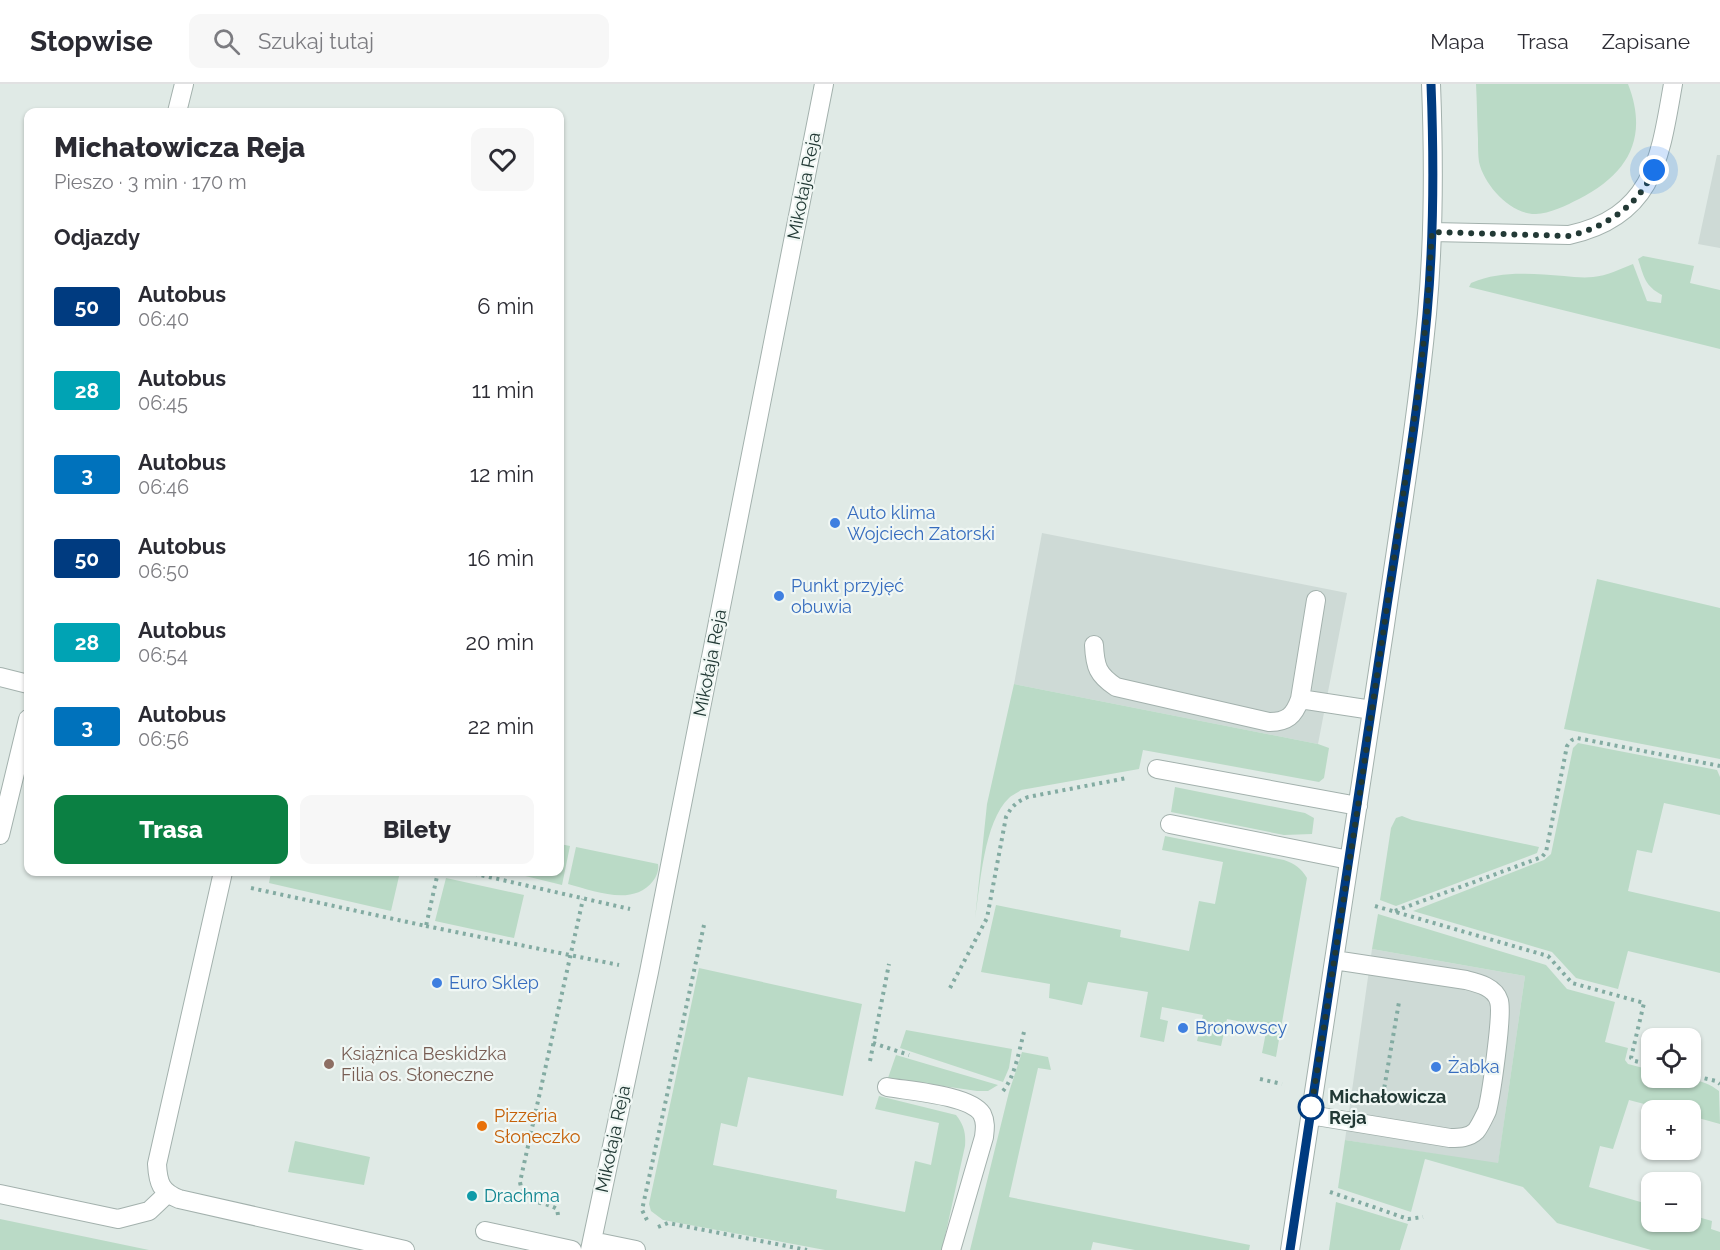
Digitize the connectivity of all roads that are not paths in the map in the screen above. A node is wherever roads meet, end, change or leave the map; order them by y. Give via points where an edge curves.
1 (184, 84) edge
2 (824, 84) edge
3 (1431, 84) edge
4 (1673, 84) edge
5 (178, 108) edge
6 (1432, 232) junction
7 (1316, 600) dead end
8 (1095, 645) dead end
9 (0, 677) edge
10 (24, 683) edge
11 (1300, 699) junction
12 (1372, 710) junction
13 (24, 753) edge
14 (1156, 768) road end
15 (20, 787) edge
16 (4, 802) edge
17 (1358, 806) junction
18 (1170, 824) dead end
19 (0, 836) edge
20 (1349, 860) junction
21 (222, 876) edge
22 (1334, 960) junction
23 (887, 1087) dead end
24 (1310, 1115) junction
25 (0, 1194) edge
26 (167, 1194) junction
27 (486, 1231) dead end
28 (591, 1245) edge
29 (405, 1250) edge
30 (572, 1250) edge
31 (636, 1250) edge
32 (951, 1250) edge
33 (1290, 1250) edge

1 - 5 street
2 - 28 street, Mikołaja Reja via 649,972
3 - 6 street
4 - 6 street via 1659,158 1648,182 1608,222 1569,236
6 - 12 street via 1418,393
7 - 11 street
8 - 11 street via 1097,669 1116,687 1269,722 1289,718
9 - 10 street
11 - 12 street
12 - 17 street
13 - 15 street
14 - 17 street
15 - 16 street
16 - 19 street
17 - 20 street
18 - 20 street
20 - 22 street
21 - 26 street via 157,1164 158,1183
22 - 24 street
22 - 24 street via 1466,980 1491,990 1499,999 1501,1015 1491,1086 1481,1122 1475,1132 1464,1137
23 - 32 street via 954,1099 982,1114 986,1125 984,1137
24 - 33 street
25 - 26 street via 118,1219 149,1211
26 - 29 street
27 - 30 street
28 - 31 street, Mikołaja Reja

